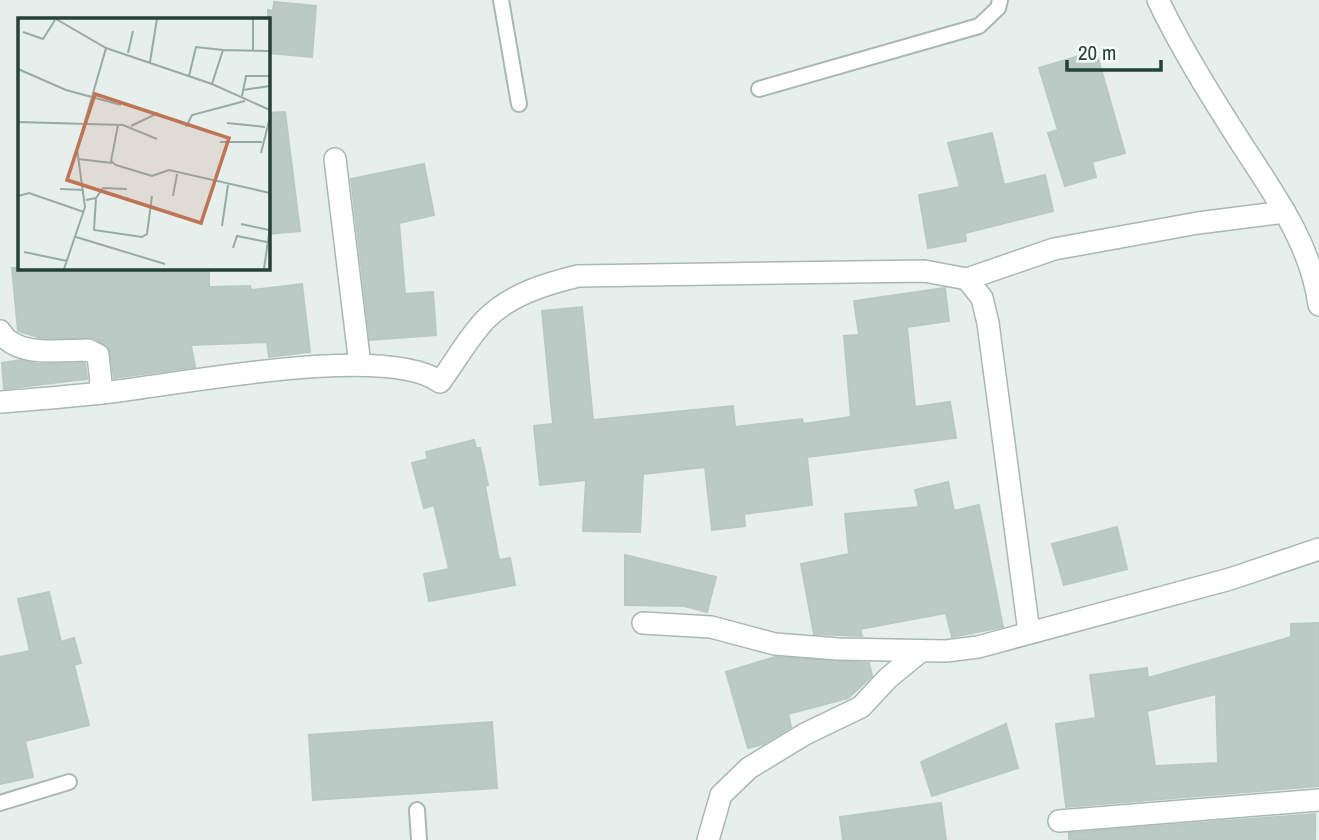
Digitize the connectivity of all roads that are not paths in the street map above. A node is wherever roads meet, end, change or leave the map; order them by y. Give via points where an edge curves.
1 (501, 0) edge
2 (1000, 0) edge
3 (1158, 0) edge
4 (759, 89) dead end
5 (519, 104) dead end
6 (335, 159) dead end
7 (1285, 212) junction
8 (967, 279) junction
9 (1319, 305) edge
10 (0, 331) edge
11 (360, 365) junction
12 (102, 393) junction
13 (0, 402) edge
14 (1319, 549) edge
15 (643, 623) dead end
16 (1029, 632) junction
17 (921, 652) junction
18 (69, 782) dead end
19 (1319, 800) edge
20 (0, 803) edge
21 (416, 810) dead end
22 (1059, 821) dead end
23 (419, 840) edge
24 (708, 840) edge

1 - 5 lane
2 - 4 lane via 979,26
3 - 7 street via 1183,51
6 - 11 street
7 - 8 street via 1054,249
7 - 9 street via 1310,261
8 - 11 street via 924,271 578,276 509,301 485,320 440,382 429,374
8 - 16 street via 982,298 988,323
10 - 12 street via 21,349 88,350 98,355
11 - 12 street via 309,367
12 - 13 street
14 - 16 street via 1230,579
15 - 17 street via 711,627 775,644
16 - 17 street via 978,647
17 - 24 street via 861,707 749,768 721,794
18 - 20 lane
19 - 22 street
21 - 23 lane

